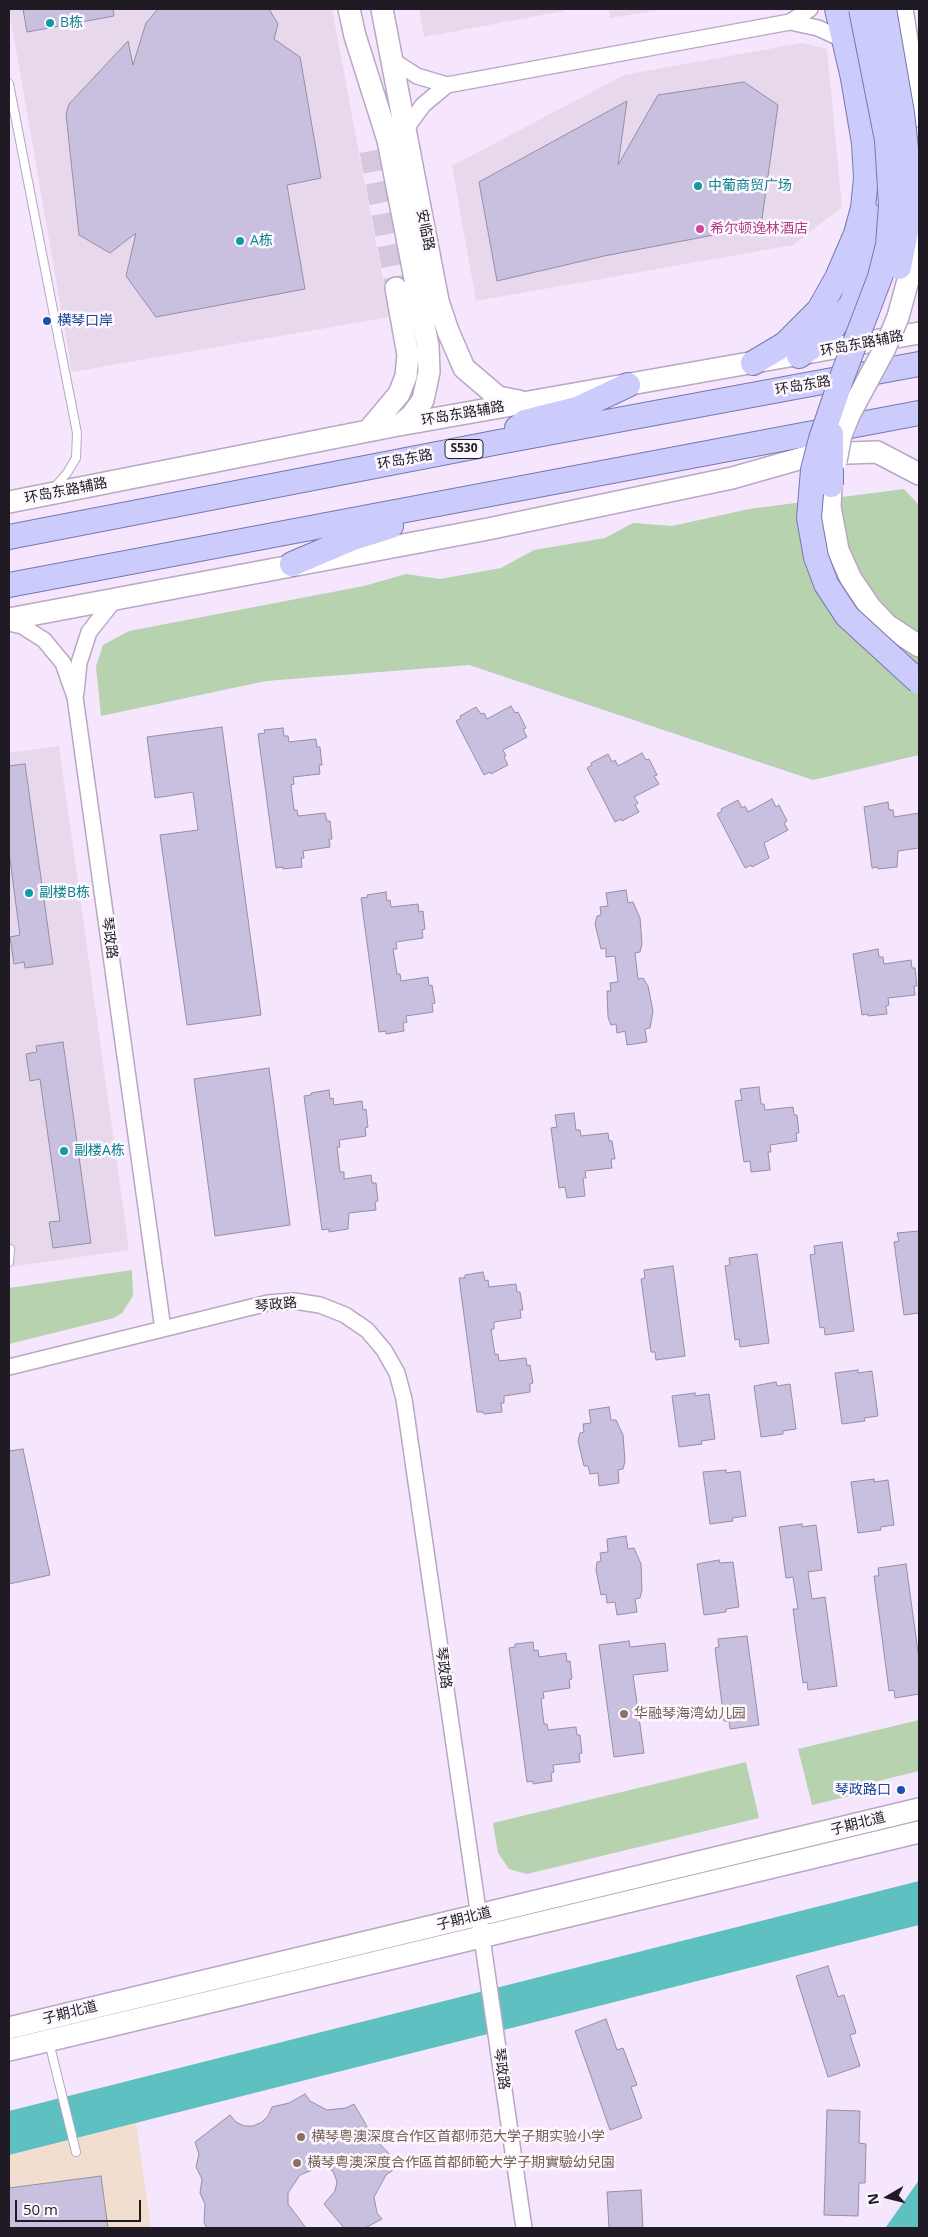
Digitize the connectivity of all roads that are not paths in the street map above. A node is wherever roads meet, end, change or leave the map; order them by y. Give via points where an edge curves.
1 (349, 9) edge
2 (382, 9) edge
3 (810, 9) edge
4 (837, 9) edge
5 (842, 9) edge
6 (861, 9) edge
7 (884, 9) edge
8 (902, 9) edge
9 (916, 9) edge
10 (790, 22) junction
11 (919, 26) edge
12 (844, 40) junction
13 (392, 60) junction
14 (9, 84) edge
15 (447, 85) junction
16 (919, 116) edge
17 (405, 130) junction
18 (919, 240) edge
19 (396, 288) tunnel mouth
20 (919, 333) edge
21 (799, 356) junction
22 (754, 363) junction
23 (919, 364) edge
24 (628, 385) junction
25 (534, 401) junction
26 (919, 413) edge
27 (830, 415) junction
28 (891, 418) junction
29 (400, 425) junction
30 (368, 431) junction
31 (498, 442) junction
32 (813, 455) junction
33 (919, 474) edge
34 (831, 485) junction
35 (47, 495) junction
36 (475, 497) junction
37 (9, 502) edge
38 (9, 526) edge
39 (47, 530) junction
40 (9, 537) edge
41 (292, 564) junction
42 (9, 585) edge
43 (116, 598) junction
44 (9, 619) edge
45 (9, 623) edge
46 (919, 646) edge
47 (919, 682) edge
48 (75, 697) junction
49 (10, 1249) edge
50 (9, 1262) edge
51 (163, 1329) junction
52 (9, 1367) edge
53 (919, 1808) edge
54 (919, 1832) edge
55 (479, 1915) junction
56 (482, 1937) junction
57 (9, 2028) edge
58 (48, 2040) junction
59 (9, 2050) edge
60 (76, 2152) dead end
61 (524, 2228) edge

1 - 29 main road, 安临路 via 354,36 388,140 428,346 429,372 423,400
2 - 13 main road, 安临路
3 - 10 street
4 - 12 main road
5 - 21 main road via 867,128 874,188 868,246 852,303 826,337
6 - 27 main road, bridge via 887,140 891,205 888,246
7 - 27 main road, bridge via 902,113 909,175 908,221 900,265 879,327 850,388
8 - 16 main road
9 - 11 main road
10 - 12 street via 818,28
10 - 15 street
12 - 22 main road via 864,143 866,178 856,234 819,310 786,344
13 - 15 street via 417,76
13 - 17 main road, 安临路
14 - 35 lane via 76,433 76,458
15 - 17 street via 423,105
17 - 25 main road, 安临路 via 438,302 454,349 464,368 498,398
18 - 34 main road, bridge via 898,317 841,435
19 - 30 main road via 408,356 406,376 399,394
20 - 21 main road, 环岛东路辅路
21 - 22 main road, 环岛东路辅路
22 - 24 main road, 环岛东路辅路
23 - 31 main road, 环岛东路 / S530
24 - 25 main road, 环岛东路辅路
24 - 31 main road via 577,410 525,422
25 - 29 main road, 环岛东路辅路
26 - 28 main road
27 - 34 main road, bridge
27 - 47 main road, bridge via 812,470 809,518 816,557 826,584 847,616
28 - 32 main road
28 - 36 main road
29 - 30 main road, 环岛东路辅路
30 - 35 main road, 环岛东路辅路
31 - 39 main road, 环岛东路 / S530
32 - 33 main road via 877,452
32 - 41 main road via 732,478 488,529
34 - 46 main road via 830,507 838,550 851,580 887,624
35 - 37 main road, 环岛东路辅路
36 - 41 main road via 438,516 387,526
36 - 42 main road
38 - 39 main road
39 - 40 main road, 环岛东路 / S530
41 - 43 main road
43 - 44 main road
43 - 48 street via 89,632 79,663
45 - 48 street via 22,626 44,640 63,663
48 - 51 street, 琴政路
49 - 50 lane
51 - 52 street, 琴政路
51 - 55 street, 琴政路 via 268,1303 294,1301 320,1305 345,1315 367,1330 397,1373 405,1409
53 - 55 main road, 子期北道
54 - 56 main road, 子期北道
55 - 56 street, 琴政路
55 - 57 main road, 子期北道
56 - 58 main road, 子期北道
56 - 61 street, 琴政路
58 - 59 main road, 子期北道
58 - 60 lane

